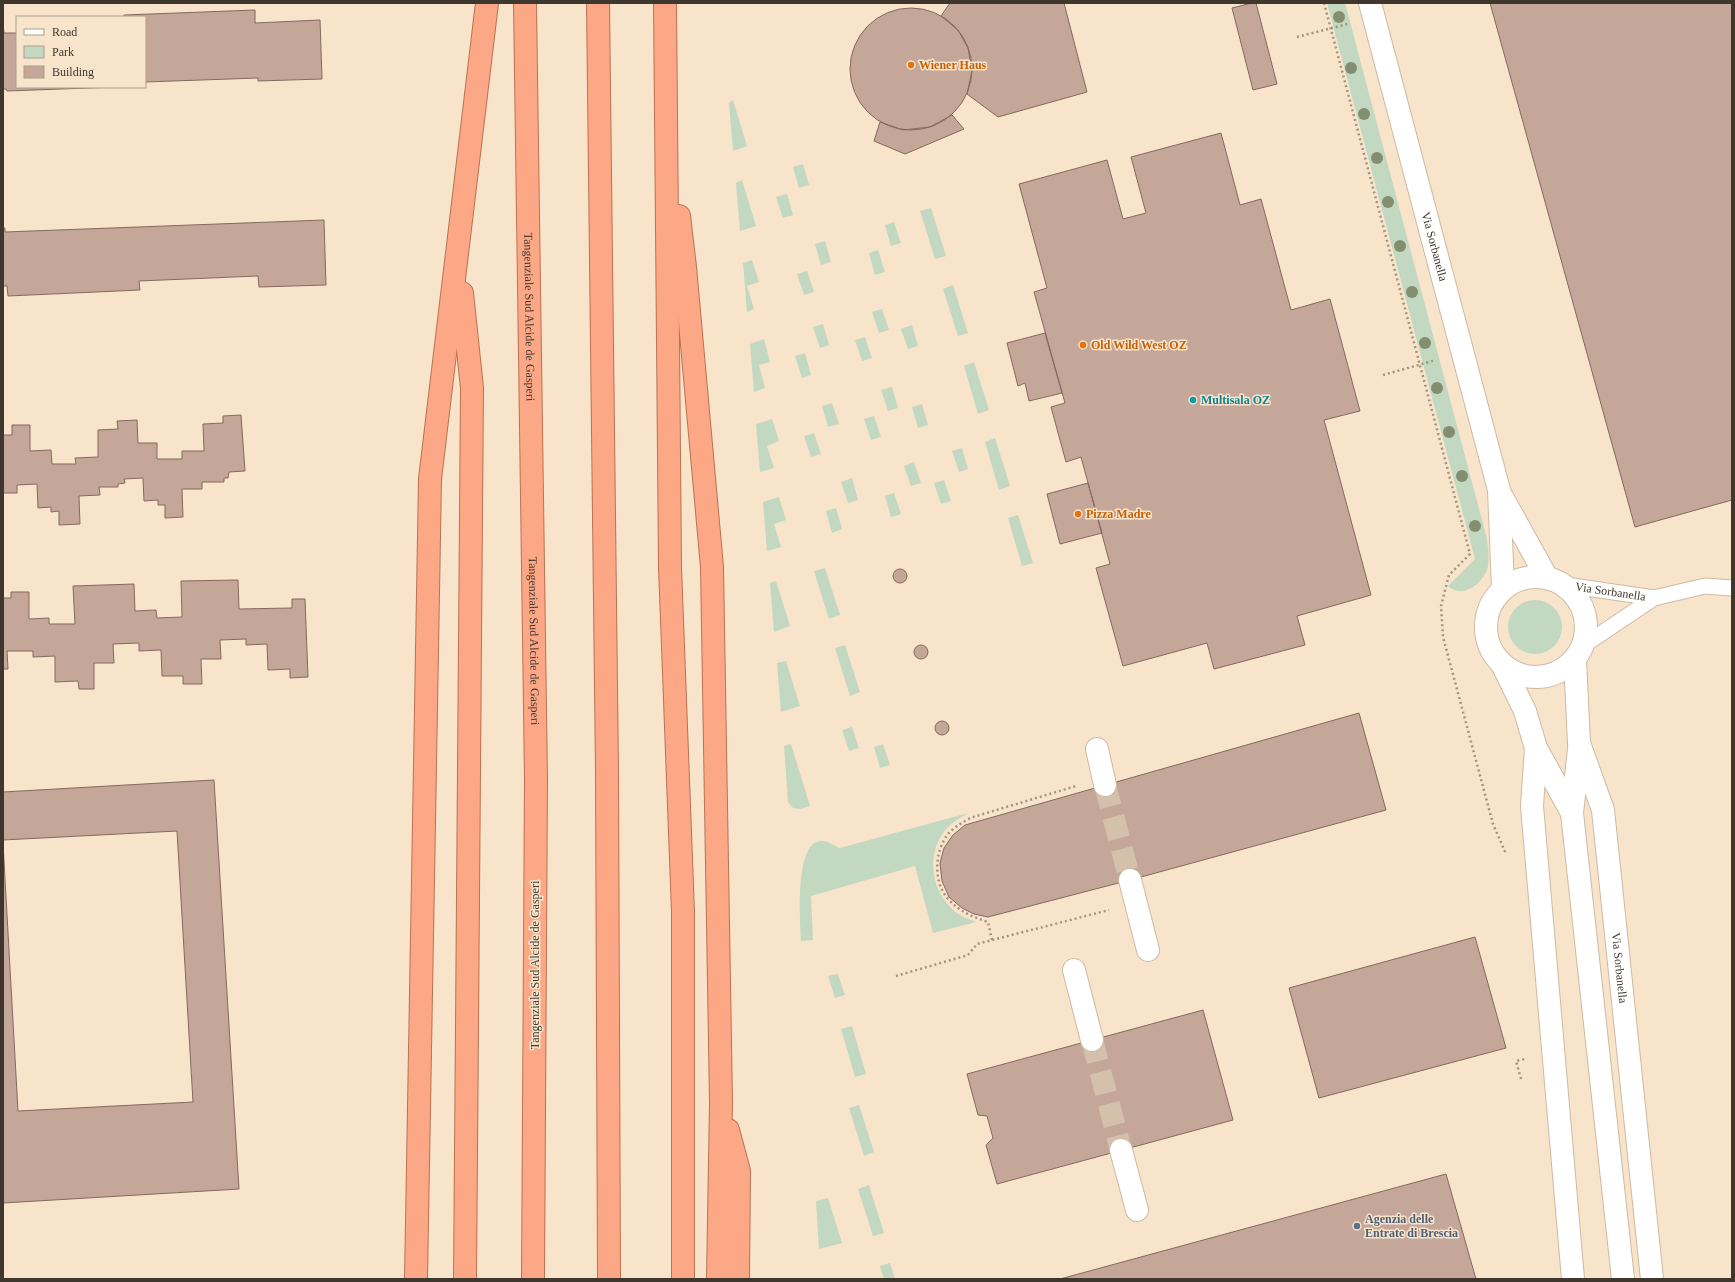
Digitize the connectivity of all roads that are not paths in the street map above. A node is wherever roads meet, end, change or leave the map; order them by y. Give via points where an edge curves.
1 (487, 3) edge
2 (525, 3) edge
3 (598, 3) edge
4 (665, 3) edge
5 (1370, 3) edge
6 (666, 116) junction
7 (458, 252) junction
8 (1499, 490) junction
9 (1546, 576) junction
10 (1566, 585) junction
11 (1503, 588) junction
12 (1732, 588) edge
13 (1654, 598) junction
14 (1580, 653) junction
15 (1502, 664) junction
16 (1579, 743) junction
17 (1536, 748) junction
18 (1097, 749) dead end
19 (1104, 781) tunnel mouth
20 (1572, 813) junction
21 (1130, 880) tunnel mouth
22 (1148, 950) dead end
23 (1074, 970) dead end
24 (1092, 1040) tunnel mouth
25 (721, 1102) junction
26 (1122, 1150) tunnel mouth
27 (1137, 1210) dead end
28 (416, 1279) edge
29 (465, 1279) edge
30 (533, 1279) edge
31 (609, 1279) edge
32 (683, 1279) edge
33 (718, 1279) edge
34 (738, 1279) edge
35 (1573, 1279) edge
36 (1623, 1279) edge
37 (1652, 1279) edge

1 - 7 highway
2 - 30 highway, Tangenziale Sud Alcide de Gasperi via 536,779
3 - 31 highway via 607,772
4 - 6 highway
5 - 8 street, Via Sorbanella
6 - 25 highway via 686,267 712,567
6 - 32 highway via 670,567 684,912
7 - 28 highway via 430,479
7 - 29 highway via 472,388
8 - 9 street, Via Sorbanella
8 - 11 street, Via Sorbanella
9 - 10 street
9 - 11 street via 1523,577
10 - 13 lane, Via Sorbanella
10 - 14 street via 1581,602 1587,623
11 - 15 street via 1490,606 1485,628 1491,649
12 - 13 lane, Via Sorbanella via 1705,586
13 - 14 lane, Via Sorbanella
14 - 15 street via 1559,672 1539,678 1519,675
14 - 16 street, Via Sorbanella
15 - 17 street via 1525,711
16 - 20 street
16 - 37 street, Via Sorbanella via 1603,810
17 - 20 street
17 - 35 street via 1532,806
18 - 19 street
20 - 36 street
21 - 22 street
23 - 24 street
25 - 33 highway
25 - 34 highway via 738,1171
26 - 27 street

